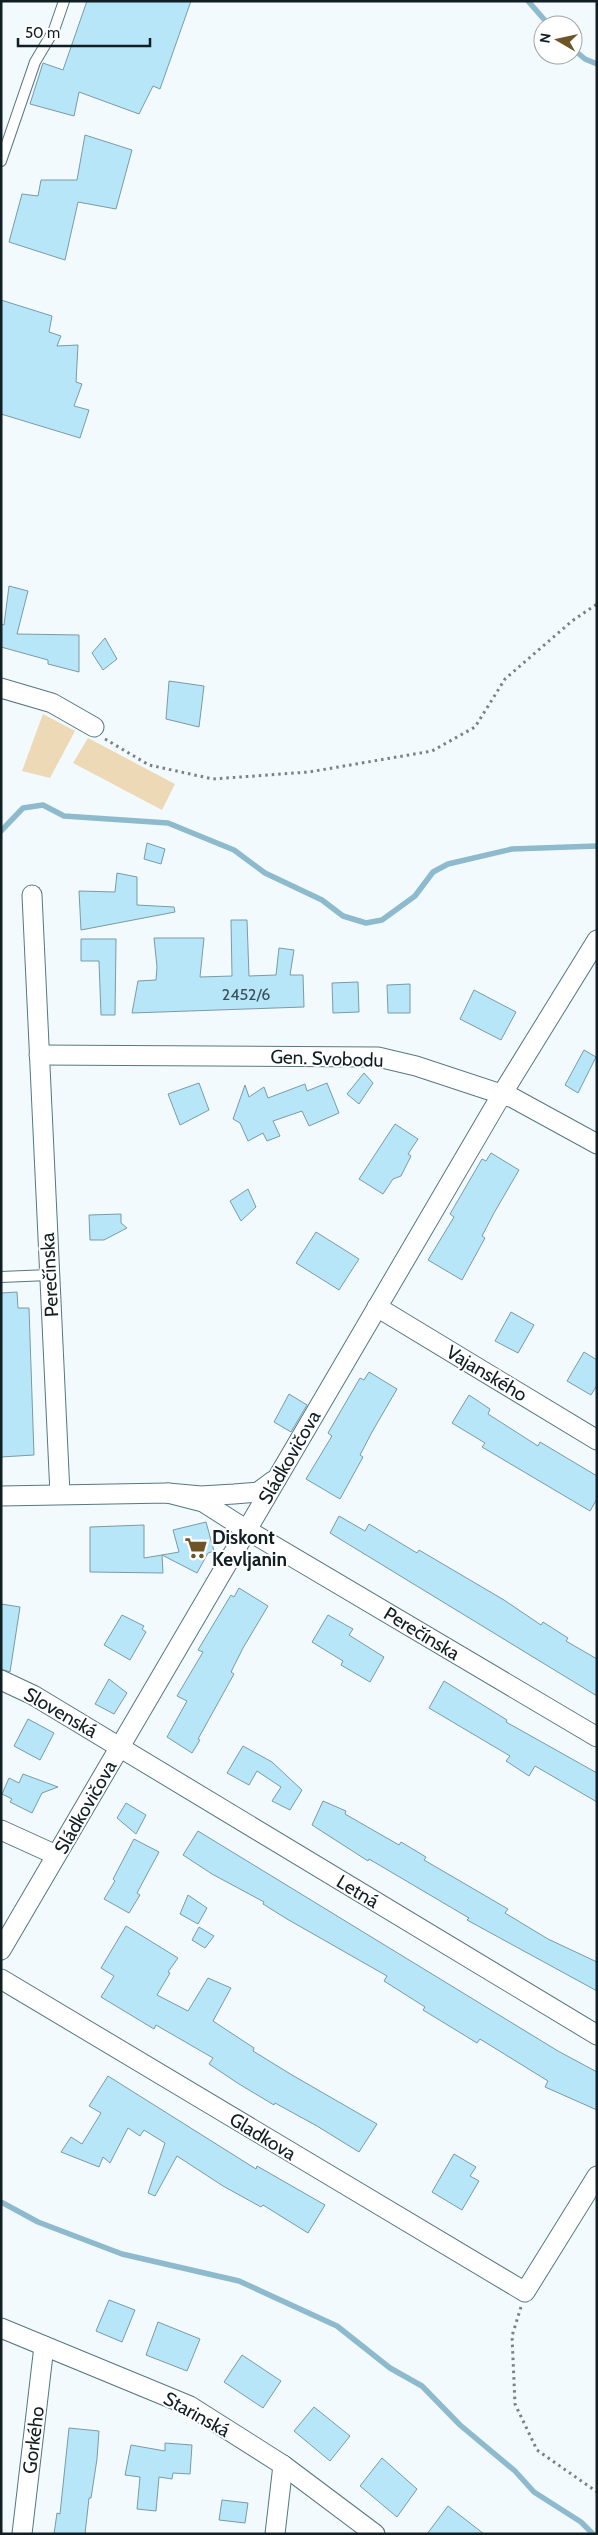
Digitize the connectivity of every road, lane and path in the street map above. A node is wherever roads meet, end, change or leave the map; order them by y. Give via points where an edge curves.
1 (64, 1) edge
2 (1, 162) edge
3 (597, 604) edge
4 (1, 688) edge
5 (94, 727) joint
6 (32, 895) dead end
7 (597, 940) edge
8 (39, 1055) junction
9 (502, 1094) junction
10 (597, 1144) edge
11 (49, 1275) junction
12 (1, 1277) edge
13 (377, 1307) junction
14 (597, 1440) edge
15 (277, 1477) junction
16 (208, 1487) junction
17 (168, 1492) junction
18 (60, 1494) junction
19 (234, 1494) junction
20 (1, 1496) edge
21 (239, 1525) junction
22 (1, 1680) edge
23 (597, 1737) edge
24 (120, 1747) junction
25 (1, 1830) edge
26 (56, 1856) junction
27 (1, 1950) edge
28 (1, 1979) edge
29 (597, 2035) edge
30 (597, 2176) edge
31 (525, 2292) junction
32 (1, 2328) edge
33 (44, 2346) junction
34 (283, 2465) junction
35 (597, 2492) edge
36 (22, 2534) edge
37 (275, 2534) edge
38 (375, 2534) edge

1 - 2 lane via 54,30 35,62
3 - 5 path via 572,621 505,679 475,727 432,751 309,772 213,779 149,765 105,739
4 - 5 street via 52,703
6 - 8 street, Perečínska
7 - 9 street, Sládkovičova
8 - 9 street, Gen. Svobodu via 378,1057
8 - 11 street, Perečínska
9 - 10 street, Gen. Svobodu
9 - 13 street, Sládkovičova
11 - 12 lane
11 - 18 street, Perečínska
13 - 14 street, Vajanského
13 - 15 street, Sládkovičova
15 - 16 street, Perečínska via 260,1484
15 - 19 street, Perečínska via 258,1492
15 - 21 street, Sládkovičova
16 - 17 street, Perečínska
16 - 19 street, Perečínska
17 - 18 street, Perečínska
17 - 19 street, Perečínska via 202,1496
17 - 21 street, Perečínska via 203,1502
18 - 20 street, Perečínska
19 - 21 street via 249,1513
21 - 23 street, Perečínska
21 - 24 street, Sládkovičova via 236,1549
22 - 24 street, Slovenská via 34,1695
24 - 26 street, Sládkovičova
24 - 29 street, Letná
25 - 26 street
26 - 27 street, Sládkovičova
28 - 31 street, Gladkova
30 - 31 street
31 - 35 path via 512,2336 515,2404 538,2450
32 - 33 street, Starinská
33 - 34 street, Starinská via 190,2406
33 - 36 street, Gorkého
34 - 37 street
34 - 38 street, Starinská

